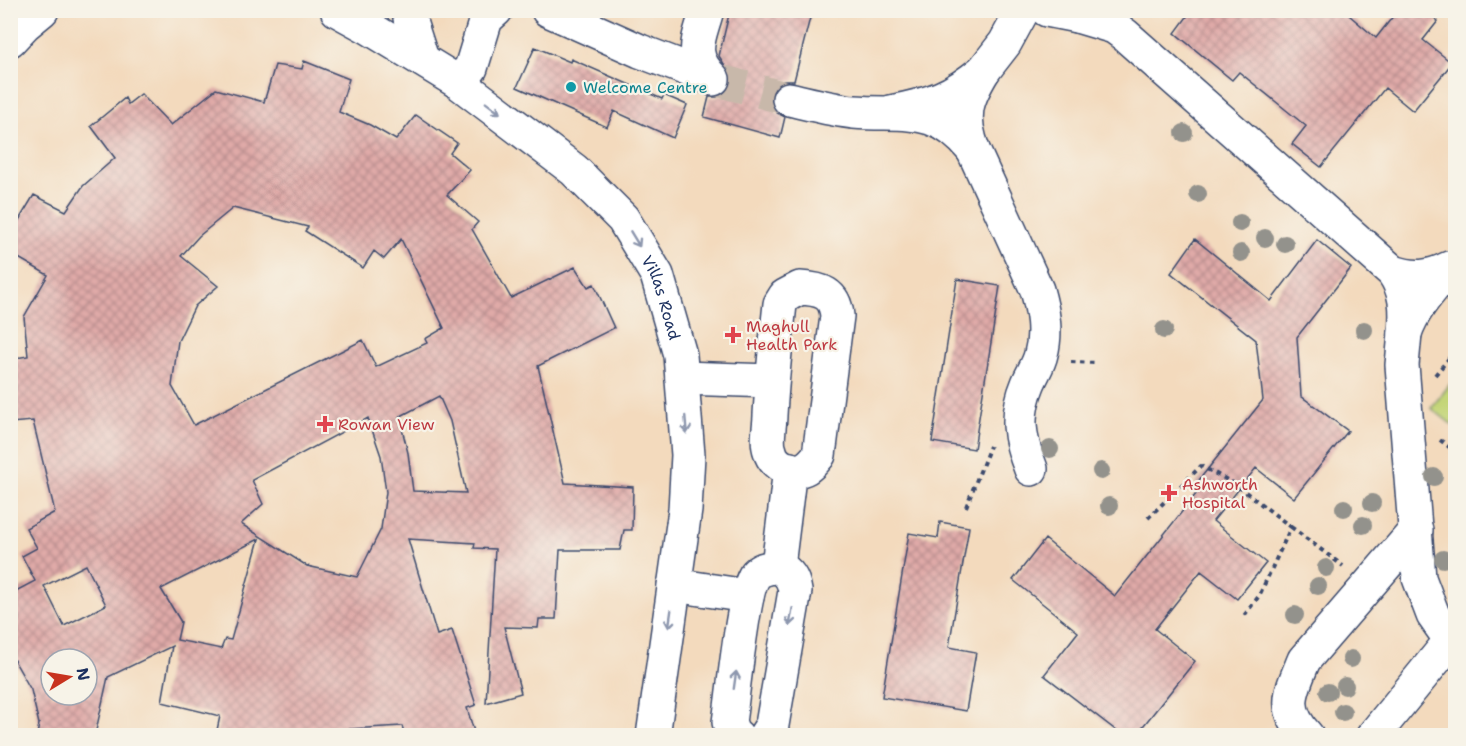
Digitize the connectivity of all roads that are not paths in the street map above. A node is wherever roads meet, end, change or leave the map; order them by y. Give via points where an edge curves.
1 (42, 10) edge
2 (337, 10) edge
3 (409, 10) edge
4 (496, 10) edge
5 (548, 10) edge
6 (1023, 10) edge
7 (1074, 12) edge
8 (703, 23) edge
9 (1120, 23) edge
10 (10, 40) edge
11 (640, 51) junction
12 (422, 58) junction
13 (984, 70) junction
14 (458, 82) junction
15 (789, 99) tunnel mouth
16 (891, 112) junction
17 (973, 150) junction
18 (1452, 265) edge
19 (1393, 272) junction
20 (1406, 333) junction
21 (682, 378) junction
22 (772, 381) junction
23 (790, 469) junction
24 (1031, 469) dead end
25 (1416, 530) junction
26 (778, 566) junction
27 (674, 585) junction
28 (747, 596) junction
29 (1454, 640) edge
30 (653, 735) edge
31 (736, 735) edge
32 (765, 735) edge
33 (1307, 735) edge
34 (1373, 735) edge

1 - 10 street
2 - 12 street, Villas Road
3 - 12 street
4 - 14 street via 486,19 471,68
5 - 11 street
6 - 13 street
7 - 9 street via 1113,27
8 - 11 street via 680,50 661,56
8 - 11 street via 698,52 702,68 713,79
9 - 19 street
12 - 14 street, Villas Road
13 - 16 street via 942,99
13 - 17 street via 968,100 965,115
14 -> 21 street, Villas Road via 574,170 623,219 657,275 680,356
15 - 16 street via 851,112
16 - 17 street via 941,121 960,134
17 - 24 street via 1037,290 1043,314 1041,356 1021,404 1019,425
18 - 19 street via 1424,278
18 - 20 street via 1418,305
19 - 20 street via 1406,297
20 - 25 street via 1402,365
21 - 22 street
21 -> 27 street, Villas Road via 688,455
22 - 23 street via 770,452 776,462
22 - 23 street via 784,296 800,288 822,291 832,298 837,316 819,455 806,469
23 - 26 street
25 - 29 street via 1424,595 1433,615
25 - 33 street via 1304,660 1290,706 1295,722
26 - 28 street via 756,574
26 -> 32 street via 793,580 795,591 772,725
27 - 28 street
27 -> 30 street, Villas Road
31 -> 28 street via 729,722
29 - 34 street

